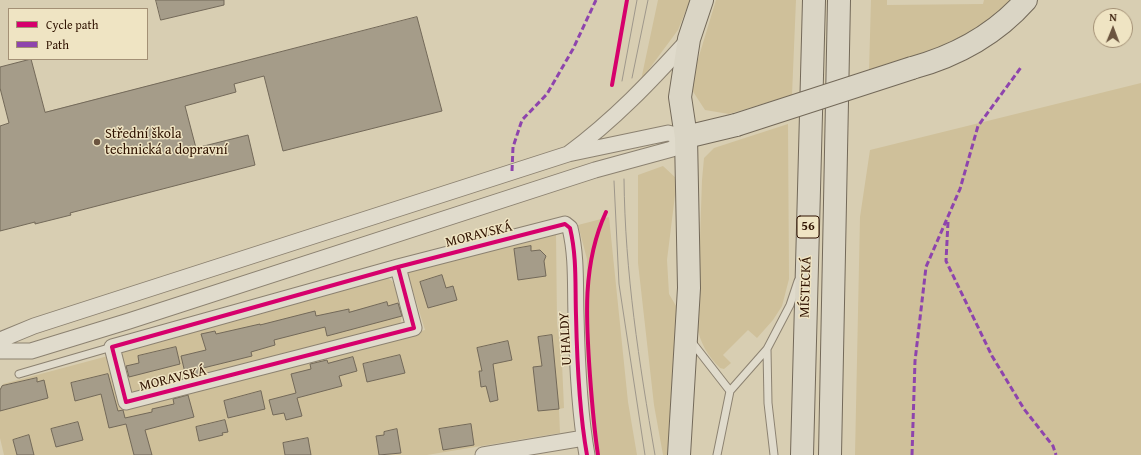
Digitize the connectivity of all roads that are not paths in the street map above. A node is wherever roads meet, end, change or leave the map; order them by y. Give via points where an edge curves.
1 (702, 0) edge
2 (814, 0) edge
3 (839, 0) edge
4 (1026, 0) edge
5 (689, 39) junction
6 (686, 137) junction
7 (568, 154) junction
8 (565, 224) joint
9 (808, 230) junction
10 (398, 267) junction
11 (687, 336) junction
12 (0, 340) edge
13 (112, 347) junction
14 (767, 349) junction
15 (0, 351) edge
16 (19, 374) dead end
17 (730, 391) junction
18 (584, 438) junction
19 (483, 455) edge
20 (587, 455) edge
21 (679, 455) edge
22 (718, 455) edge
23 (774, 455) edge
24 (802, 455) edge
25 (830, 455) edge

1 - 5 highway
2 - 9 highway, MÍSTECKÁ / 56
3 - 25 highway, MÍSTECKÁ / 56
4 - 6 highway, bridge via 1001,24 974,44 950,55 736,125
5 - 6 highway via 680,97
5 - 7 street via 611,120
6 - 7 street via 668,133
6 - 11 highway via 689,288
6 - 15 street via 672,150 595,170 129,322 31,351
7 - 12 street via 41,323
8 - 10 street, MORAVSKÁ
8 - 18 street, U HALDY via 570,228 575,248 576,330
9 - 14 lane via 796,288 783,321
9 - 24 highway, MÍSTECKÁ / 56
10 - 13 street, MORAVSKÁ
10 - 13 street, MORAVSKÁ via 414,328 126,402
11 - 17 lane
11 - 21 highway
13 - 16 lane, MORAVSKÁ
14 - 17 lane
14 - 23 lane via 768,403
17 - 22 lane
18 - 19 street
18 - 20 street, U HALDY

